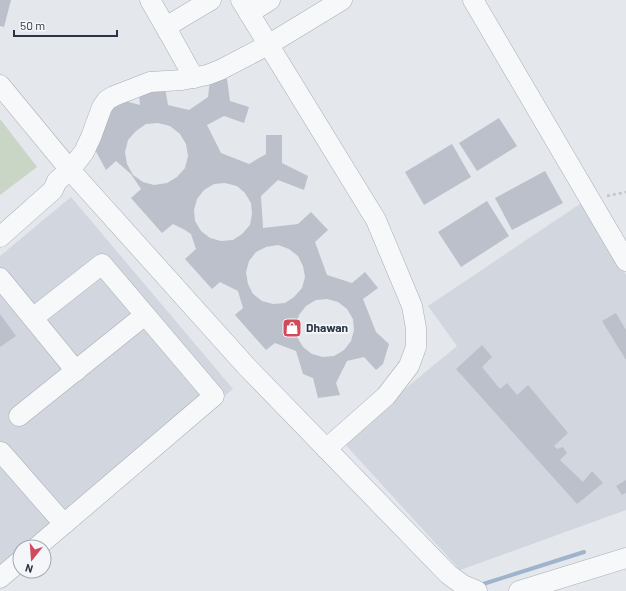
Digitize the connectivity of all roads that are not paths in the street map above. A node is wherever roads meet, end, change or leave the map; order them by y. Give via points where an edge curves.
1 (150, 0) edge
2 (211, 0) edge
3 (270, 0) edge
4 (342, 0) edge
5 (472, 0) edge
6 (485, 0) edge
7 (245, 7) edge
8 (169, 33) junction
9 (268, 45) junction
10 (194, 78) junction
11 (0, 85) edge
12 (64, 175) junction
13 (0, 222) edge
14 (626, 233) edge
15 (0, 237) edge
16 (626, 261) edge
17 (0, 278) edge
18 (145, 315) junction
19 (33, 318) junction
20 (76, 371) junction
21 (19, 416) dead end
22 (326, 449) junction
23 (1, 452) edge
24 (64, 524) junction
25 (46, 539) edge
26 (626, 558) edge
27 (12, 568) edge
28 (0, 578) edge
29 (476, 591) edge
30 (519, 591) edge

1 - 8 street
2 - 8 street via 174,22 169,27
3 - 7 street
4 - 9 street
5 - 16 street
6 - 14 street
7 - 9 street
8 - 10 street
9 - 10 street via 220,70
9 - 22 street via 376,220 412,306 416,328 416,347 409,366 386,396
10 - 12 street via 150,82 107,100 88,145
11 - 12 street
12 - 13 street via 45,184
12 - 15 street via 53,190
12 - 22 street
17 - 19 street
18 - 19 street via 102,264
18 - 20 street
18 - 24 street via 214,396
19 - 20 street
20 - 21 street
22 - 29 street via 448,574
23 - 24 street
24 - 25 street
26 - 30 street
27 - 28 street

